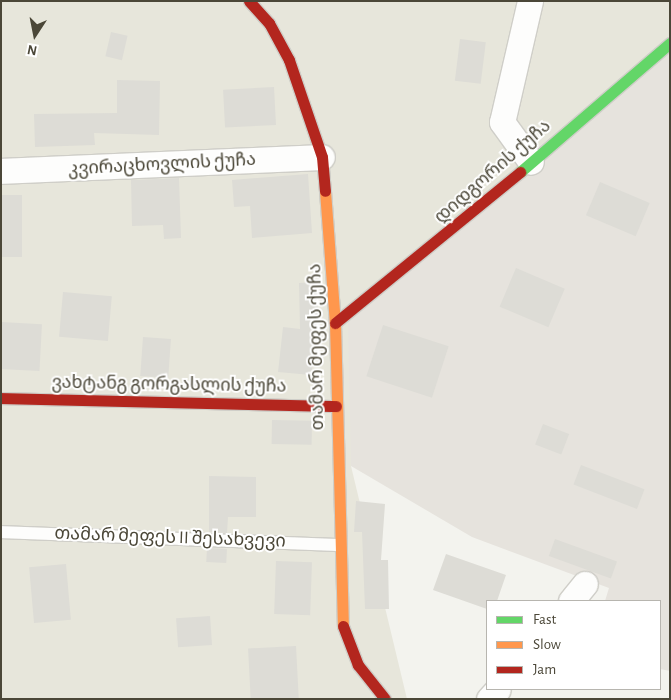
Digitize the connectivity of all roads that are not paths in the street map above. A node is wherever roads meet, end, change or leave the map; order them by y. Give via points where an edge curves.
1 (249, 1) edge
2 (530, 1) edge
3 (670, 43) edge
4 (322, 157) junction
5 (531, 162) junction
6 (1, 171) edge
7 (336, 323) junction
8 (1, 398) edge
9 (336, 406) junction
10 (1, 532) edge
11 (338, 545) junction
12 (385, 699) edge

1 - 4 street, თამარ მეფეს ქუჩა via 269,23 289,60
2 - 5 street via 502,122
3 - 5 street, დიდგორის ქუჩა
4 - 6 street, კვირაცხოვლის ქუჩა
4 - 7 street, თამარ მეფეს ქუჩა
5 - 7 street, დიდგორის ქუჩა
7 - 9 street, თამარ მეფეს ქუჩა
8 - 9 street, ვახტანგ გორგასლის ქუჩა
9 - 11 street, თამარ მეფეს ქუჩა
10 - 11 lane, თამარ მეფეს II შესახვევი
11 - 12 street, თამარ მეფეს ქუჩა via 343,629 358,665

